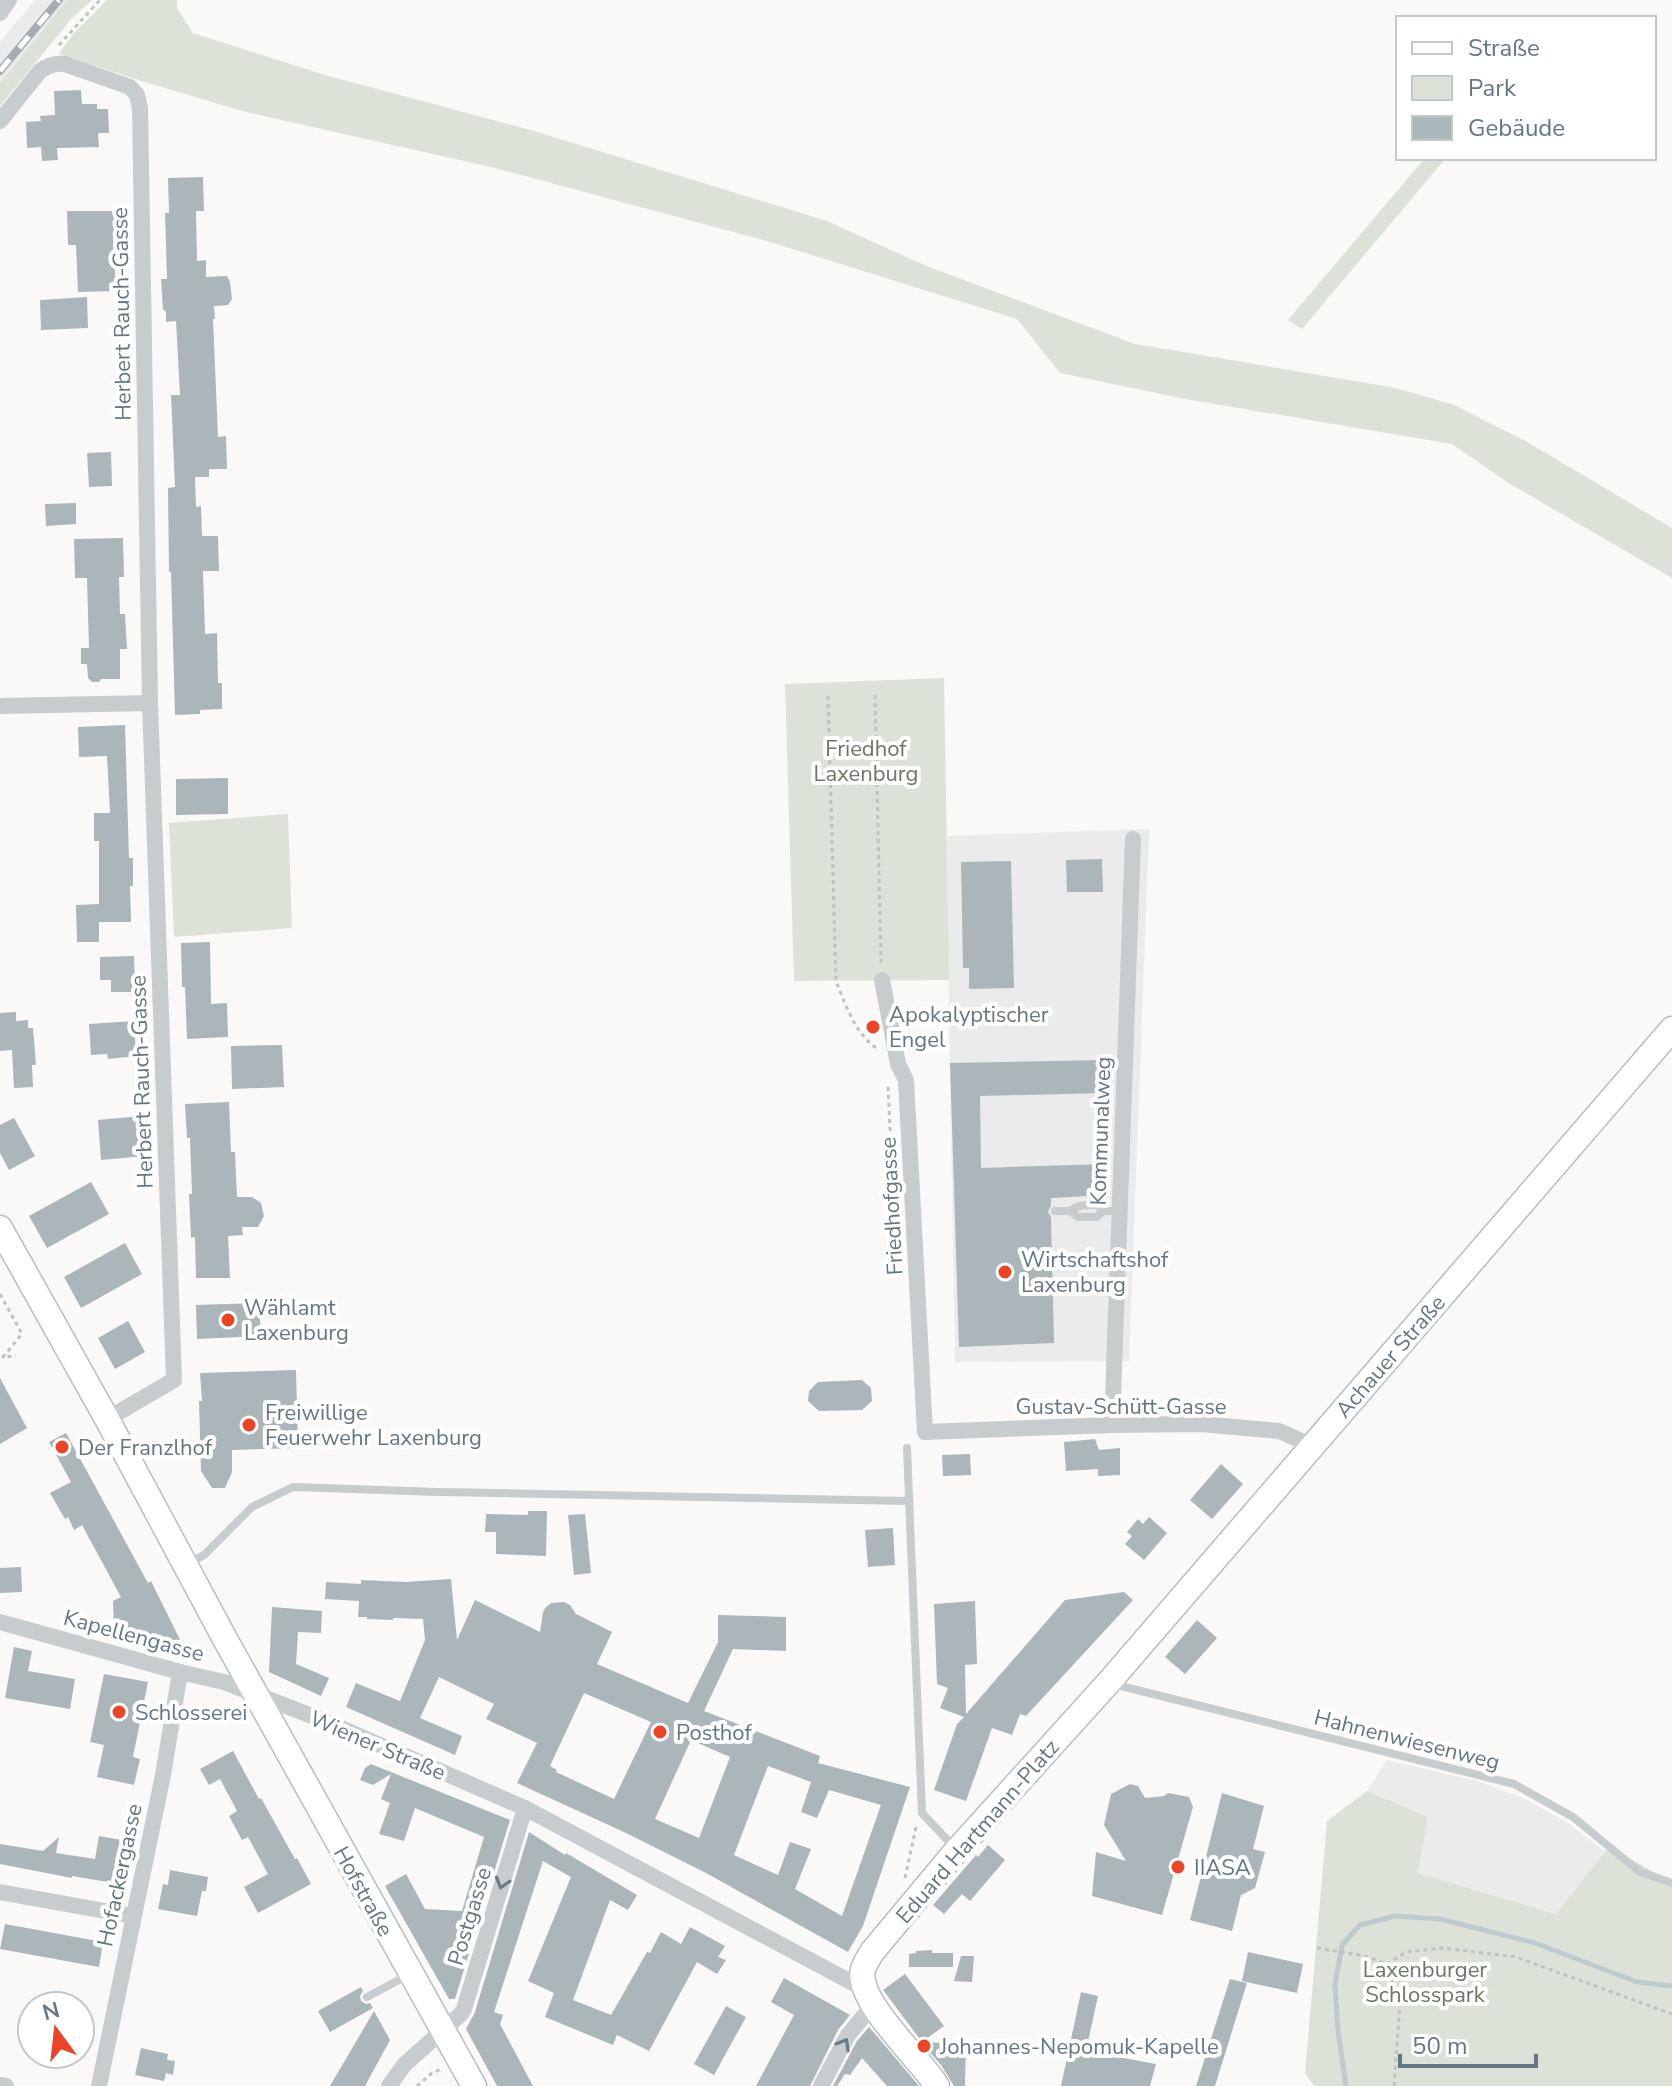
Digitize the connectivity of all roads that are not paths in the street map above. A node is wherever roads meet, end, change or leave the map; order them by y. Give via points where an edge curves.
1 (9, 0) edge
2 (0, 13) edge
3 (0, 121) edge
4 (150, 703) junction
5 (0, 706) edge
6 (1133, 839) dead end
7 (882, 980) road end
8 (1672, 1029) edge
9 (1055, 1211) dead end
10 (1111, 1211) junction
11 (0, 1228) edge
12 (107, 1419) junction
13 (1112, 1425) junction
14 (925, 1432) joint
15 (1313, 1446) junction
16 (907, 1448) dead end
17 (909, 1501) junction
18 (185, 1565) junction
19 (0, 1622) edge
20 (180, 1672) junction
21 (1109, 1682) junction
22 (255, 1695) junction
23 (525, 1808) junction
24 (957, 1850) junction
25 (1672, 1883) edge
26 (0, 1892) edge
27 (133, 1916) junction
28 (411, 1973) junction
29 (367, 1997) dead end
30 (868, 1997) junction
31 (443, 2029) junction
32 (99, 2086) edge
33 (389, 2086) edge
34 (474, 2086) edge
35 (821, 2086) edge
36 (937, 2086) edge

1 - 2 street
3 - 4 street, Herbert Rauch-Gasse via 47,66 65,64 130,87 139,101
4 - 5 street
4 - 12 street, Herbert Rauch-Gasse via 174,1380
6 - 10 street, Kommunalweg
7 - 14 street, Friedhofgasse via 898,1064 906,1080
8 - 15 street, Achauer Straße
9 - 10 lane via 1078,1217
10 - 13 street, Kommunalweg
11 - 12 street
12 - 18 street
13 - 14 street, Gustav-Schütt-Gasse
13 - 15 street, Gustav-Schütt-Gasse via 1201,1424 1279,1431
15 - 21 street, Achauer Straße
16 - 17 lane
17 - 18 lane via 293,1487 252,1507 204,1555
17 - 24 lane via 922,1813
18 - 22 street
19 - 20 street, Kapellengasse
20 - 22 street, Kapellengasse
20 - 27 street, Hofackergasse
21 - 24 street, Eduard Hartmann-Platz
21 - 25 lane, Hahnenwiesenweg via 1514,1784 1573,1817 1640,1872
22 - 23 street, Wiener Straße
22 - 28 street, Hofstraße
23 - 30 street, Wiener Straße
23 -> 31 street, Postgasse via 464,2009
24 - 30 street, Eduard Hartmann-Platz via 872,1952 863,1970
26 - 27 street
27 - 32 street, Hofackergasse
28 - 29 lane
28 - 31 street, Hofstraße
35 -> 30 street
30 - 36 street, Wiener Straße
31 - 33 street, Postgasse
31 - 34 street, Hofstraße

